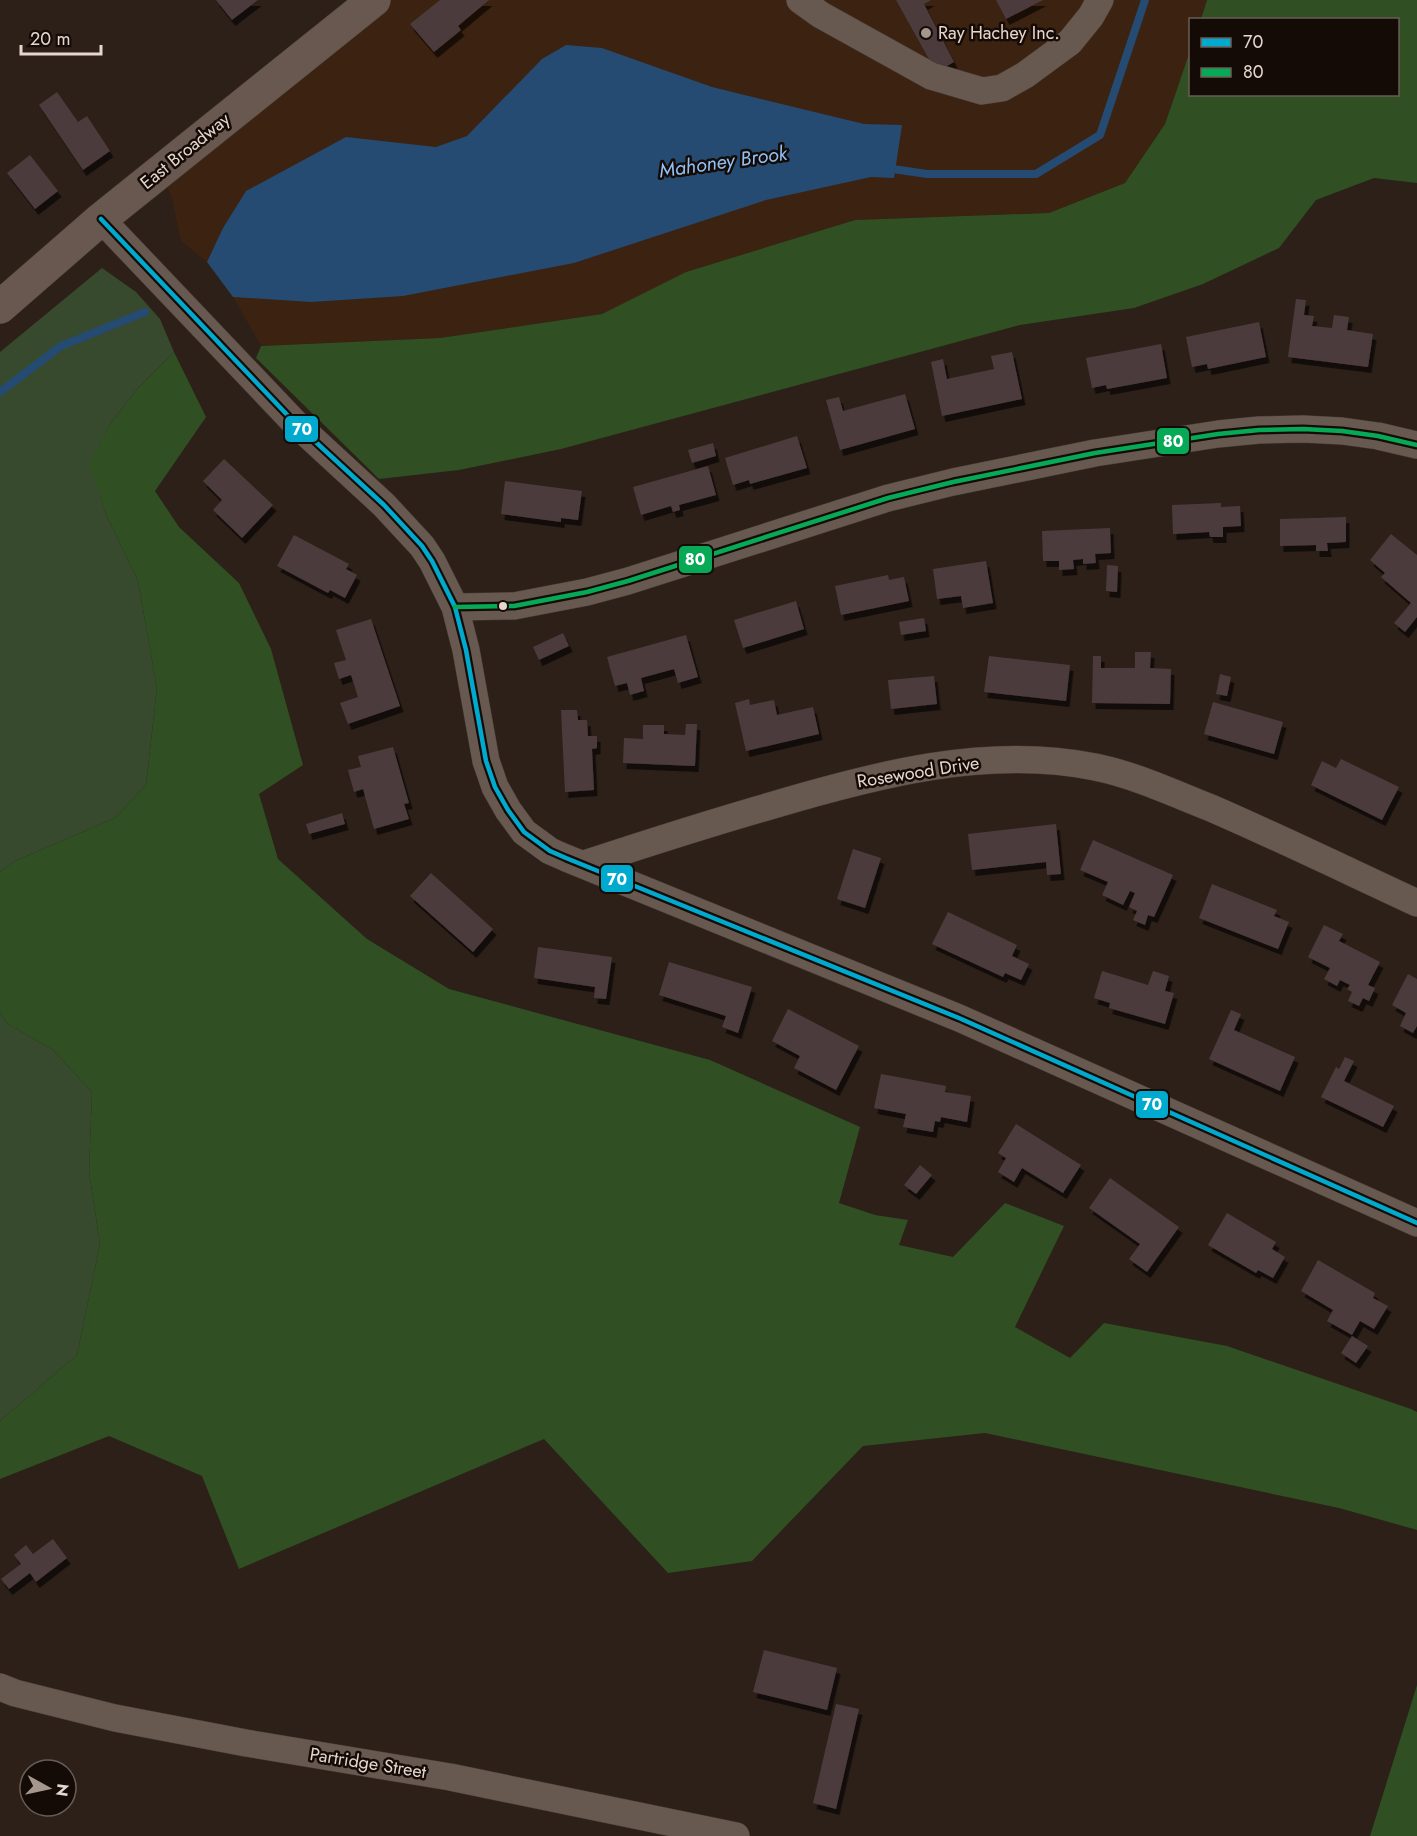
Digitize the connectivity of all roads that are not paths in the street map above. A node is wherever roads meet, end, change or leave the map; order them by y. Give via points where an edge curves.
1 (374, 0) edge
2 (800, 0) edge
3 (1100, 0) edge
4 (101, 219) junction
5 (0, 307) edge
6 (1417, 445) edge
7 (455, 607) junction
8 (584, 864) junction
9 (1417, 903) edge
10 (1417, 1223) edge
11 (0, 1687) edge
12 (736, 1836) edge

1 - 4 main road, East Broadway
2 - 3 street via 932,76 982,91 1002,88 1070,42
4 - 5 main road, East Broadway
4 - 7 street via 294,422 410,531 432,561
6 - 7 street via 1378,436 1303,429 1218,434 1095,453 888,498 587,592 514,606
7 - 8 street via 486,761 495,787 524,832 550,850
8 - 9 street, Rosewood Drive via 838,785 921,767 1001,759 1095,767 1131,777 1239,820
8 - 10 street via 959,1018
11 - 12 street, Partridge Street via 115,1718 450,1776

